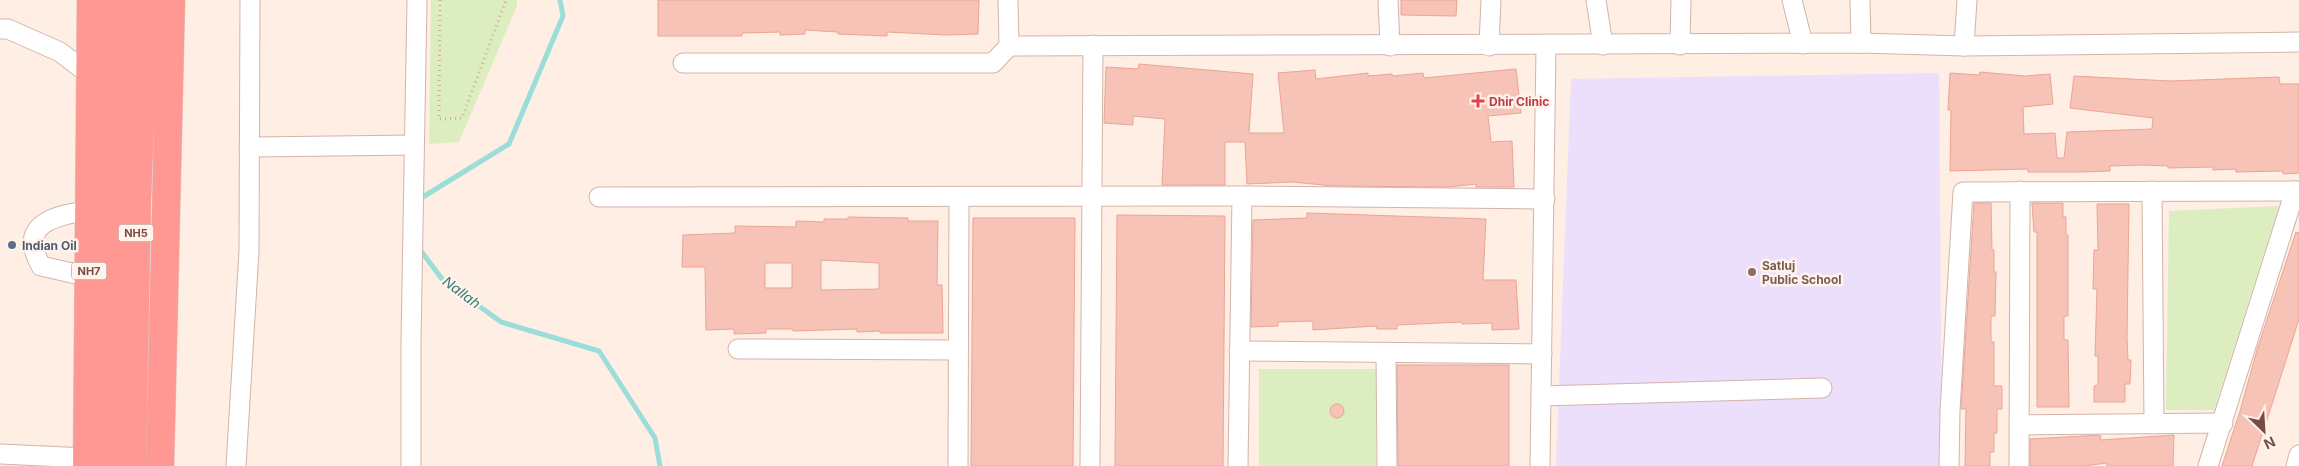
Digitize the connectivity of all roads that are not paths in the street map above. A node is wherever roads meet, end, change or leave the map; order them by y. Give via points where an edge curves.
1 (91, 0) edge
2 (117, 0) edge
3 (145, 0) edge
4 (171, 0) edge
5 (250, 0) edge
6 (417, 0) edge
7 (1008, 0) edge
8 (1388, 0) edge
9 (1491, 0) edge
10 (1596, 0) edge
11 (1681, 0) edge
12 (1792, 0) edge
13 (1860, 0) edge
14 (1968, 0) edge
15 (0, 29) edge
16 (2299, 42) edge
17 (1861, 43) junction
18 (1803, 44) junction
19 (1093, 45) junction
20 (1603, 45) junction
21 (1680, 45) junction
22 (1009, 46) junction
23 (1390, 46) junction
24 (1489, 46) junction
25 (1546, 46) junction
26 (1964, 46) junction
27 (683, 63) dead end
28 (90, 75) junction
29 (414, 145) junction
30 (249, 146) junction
31 (2020, 191) junction
32 (2152, 191) junction
33 (2297, 191) edge
34 (1242, 196) junction
35 (599, 197) dead end
36 (1093, 197) junction
37 (959, 198) junction
38 (1545, 199) junction
39 (89, 210) junction
40 (89, 277) junction
41 (738, 349) dead end
42 (958, 350) junction
43 (1239, 351) junction
44 (1386, 353) junction
45 (1542, 354) junction
46 (1822, 388) dead end
47 (1541, 396) junction
48 (2223, 423) junction
49 (2154, 424) junction
50 (2019, 425) junction
51 (0, 454) edge
52 (2299, 455) edge
53 (94, 463) edge
54 (132, 466) edge
55 (160, 466) edge
56 (236, 466) edge
57 (411, 466) edge
58 (958, 466) edge
59 (1090, 466) edge
60 (1238, 466) edge
61 (1387, 466) edge
62 (1540, 466) edge
63 (1949, 466) edge
64 (2019, 466) edge
65 (2208, 466) edge
66 (2296, 466) edge

1 - 28 highway, NH7
2 - 53 highway, NH5
3 - 54 highway, NH5 via 137,190
4 - 55 highway
5 - 30 street
6 - 29 street
7 - 22 street
8 - 23 street
9 - 24 street
10 - 20 street
11 - 21 street
12 - 18 street
13 - 17 street
14 - 26 street
15 - 28 street via 8,29 60,52
16 - 26 street
17 - 18 street
17 - 26 street
18 - 21 street
19 - 22 street
19 - 23 street
19 - 36 street
20 - 21 street
20 - 25 street
22 - 27 street via 992,63
23 - 24 street
24 - 25 street
25 - 38 street
28 - 39 highway, NH7
29 - 30 street
29 - 57 street
30 - 56 street via 249,251
31 - 32 street
31 - 50 street
31 - 63 street via 1963,192
32 - 33 street
32 - 49 street
33 - 48 street
34 - 36 street
34 - 38 street
34 - 43 street
35 - 37 street
36 - 37 street
36 - 59 street
37 - 42 street
38 - 45 street
39 - 40 highway, NH7
39 - 40 street via 62,215 42,224 32,239 34,253 41,266
40 - 53 highway, NH7
41 - 42 street
42 - 58 street
43 - 44 street
43 - 60 street
44 - 45 street
44 - 61 street
45 - 47 street
46 - 47 street
47 - 62 street
48 - 49 street
48 - 65 street
49 - 50 street
50 - 64 street
51 - 53 street
52 - 66 street

